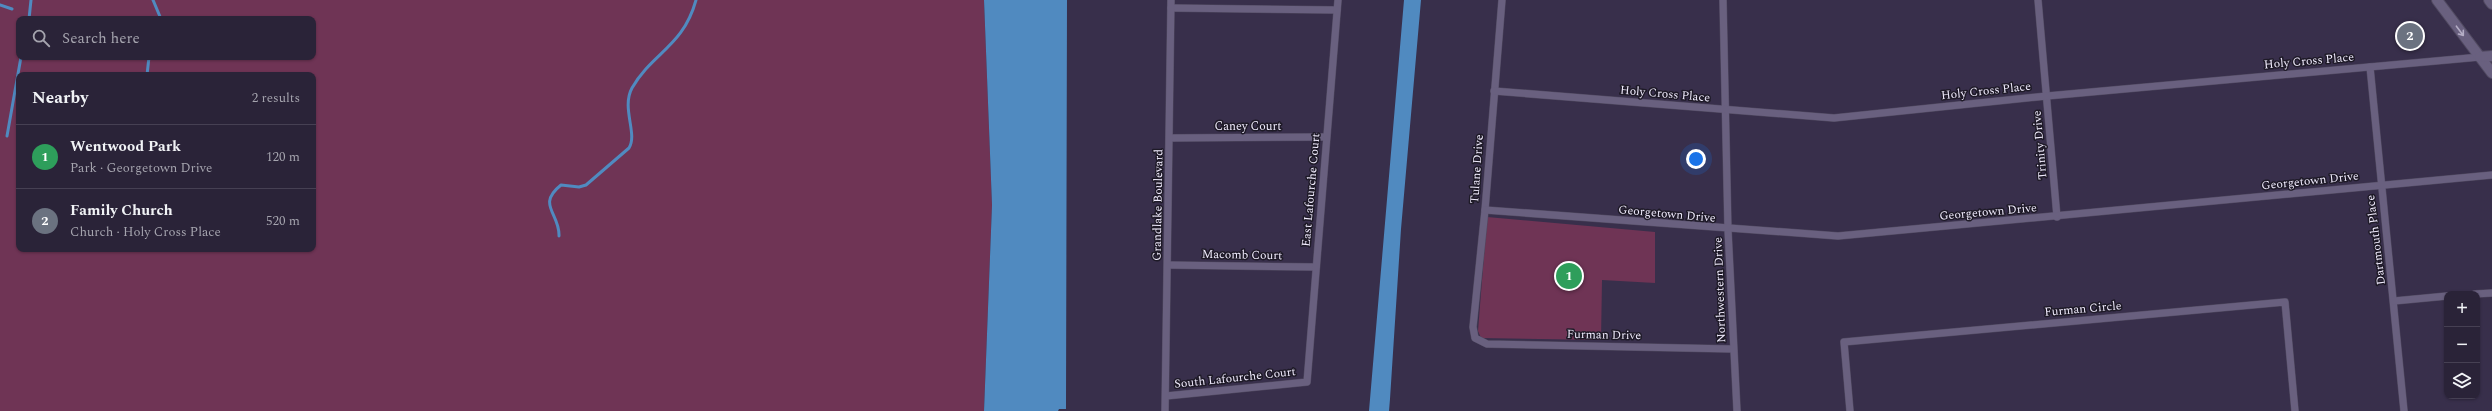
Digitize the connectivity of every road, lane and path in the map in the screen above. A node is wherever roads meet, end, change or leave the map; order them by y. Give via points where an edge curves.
1 (1171, 0) edge
2 (1338, 0) edge
3 (1502, 0) edge
4 (1723, 0) edge
5 (2038, 0) edge
6 (2437, 0) edge
7 (2489, 0) edge
8 (2492, 4) edge
9 (1171, 8) junction
10 (1337, 10) junction
11 (2492, 56) edge
12 (2480, 57) junction
13 (2370, 67) junction
14 (2492, 73) edge
15 (1494, 91) junction
16 (2047, 96) junction
17 (1726, 110) junction
18 (1326, 137) junction
19 (1170, 138) junction
20 (2492, 175) edge
21 (2381, 185) junction
22 (1485, 210) junction
23 (2058, 217) junction
24 (1728, 230) junction
25 (1168, 266) junction
26 (1316, 267) junction
27 (2492, 292) edge
28 (2480, 293) edge
29 (2444, 296) edge
30 (2394, 301) junction
31 (1475, 338) joint
32 (1733, 349) junction
33 (1307, 382) joint
34 (1166, 396) junction
35 (1165, 411) edge
36 (1736, 411) edge
37 (1850, 411) edge
38 (2295, 411) edge
39 (2404, 411) edge

1 - 9 street, Grandlake Boulevard
2 - 10 street, East Lafourche Court
3 - 15 street, Tulane Drive
4 - 17 street, Northwestern Drive
5 - 16 street, Trinity Drive
6 -> 12 main road
7 - 8 main road
9 - 10 street
9 - 19 street, Grandlake Boulevard
10 - 18 street, East Lafourche Court
11 - 12 main road
12 - 13 street, Holy Cross Place
12 - 14 main road
13 - 16 street, Holy Cross Place
13 - 21 street, Dartmouth Place
15 - 17 street, Holy Cross Place
15 - 22 street, Tulane Drive
16 - 17 street, Holy Cross Place via 1834,118
16 - 23 street, Trinity Drive
17 - 24 street, Northwestern Drive
18 - 19 street, Caney Court
18 - 26 street, East Lafourche Court
19 - 25 street, Grandlake Boulevard
20 - 21 street, Georgetown Drive
21 - 23 street, Georgetown Drive
21 - 30 street, Dartmouth Place
22 - 24 street, Georgetown Drive
22 - 31 street, Tulane Drive via 1473,327
23 - 24 street, Georgetown Drive via 1838,236
24 - 32 street, Northwestern Drive
25 - 26 street, Macomb Court
25 - 34 street, Grandlake Boulevard
26 - 33 street, East Lafourche Court
27 - 28 street
29 - 30 street
30 - 39 street, Dartmouth Place
31 - 32 street, Furman Drive via 1487,344
32 - 36 street, Northwestern Drive
33 - 34 street, South Lafourche Court
34 - 35 street, Grandlake Boulevard
37 - 38 street, Furman Circle via 1844,342 2285,302

